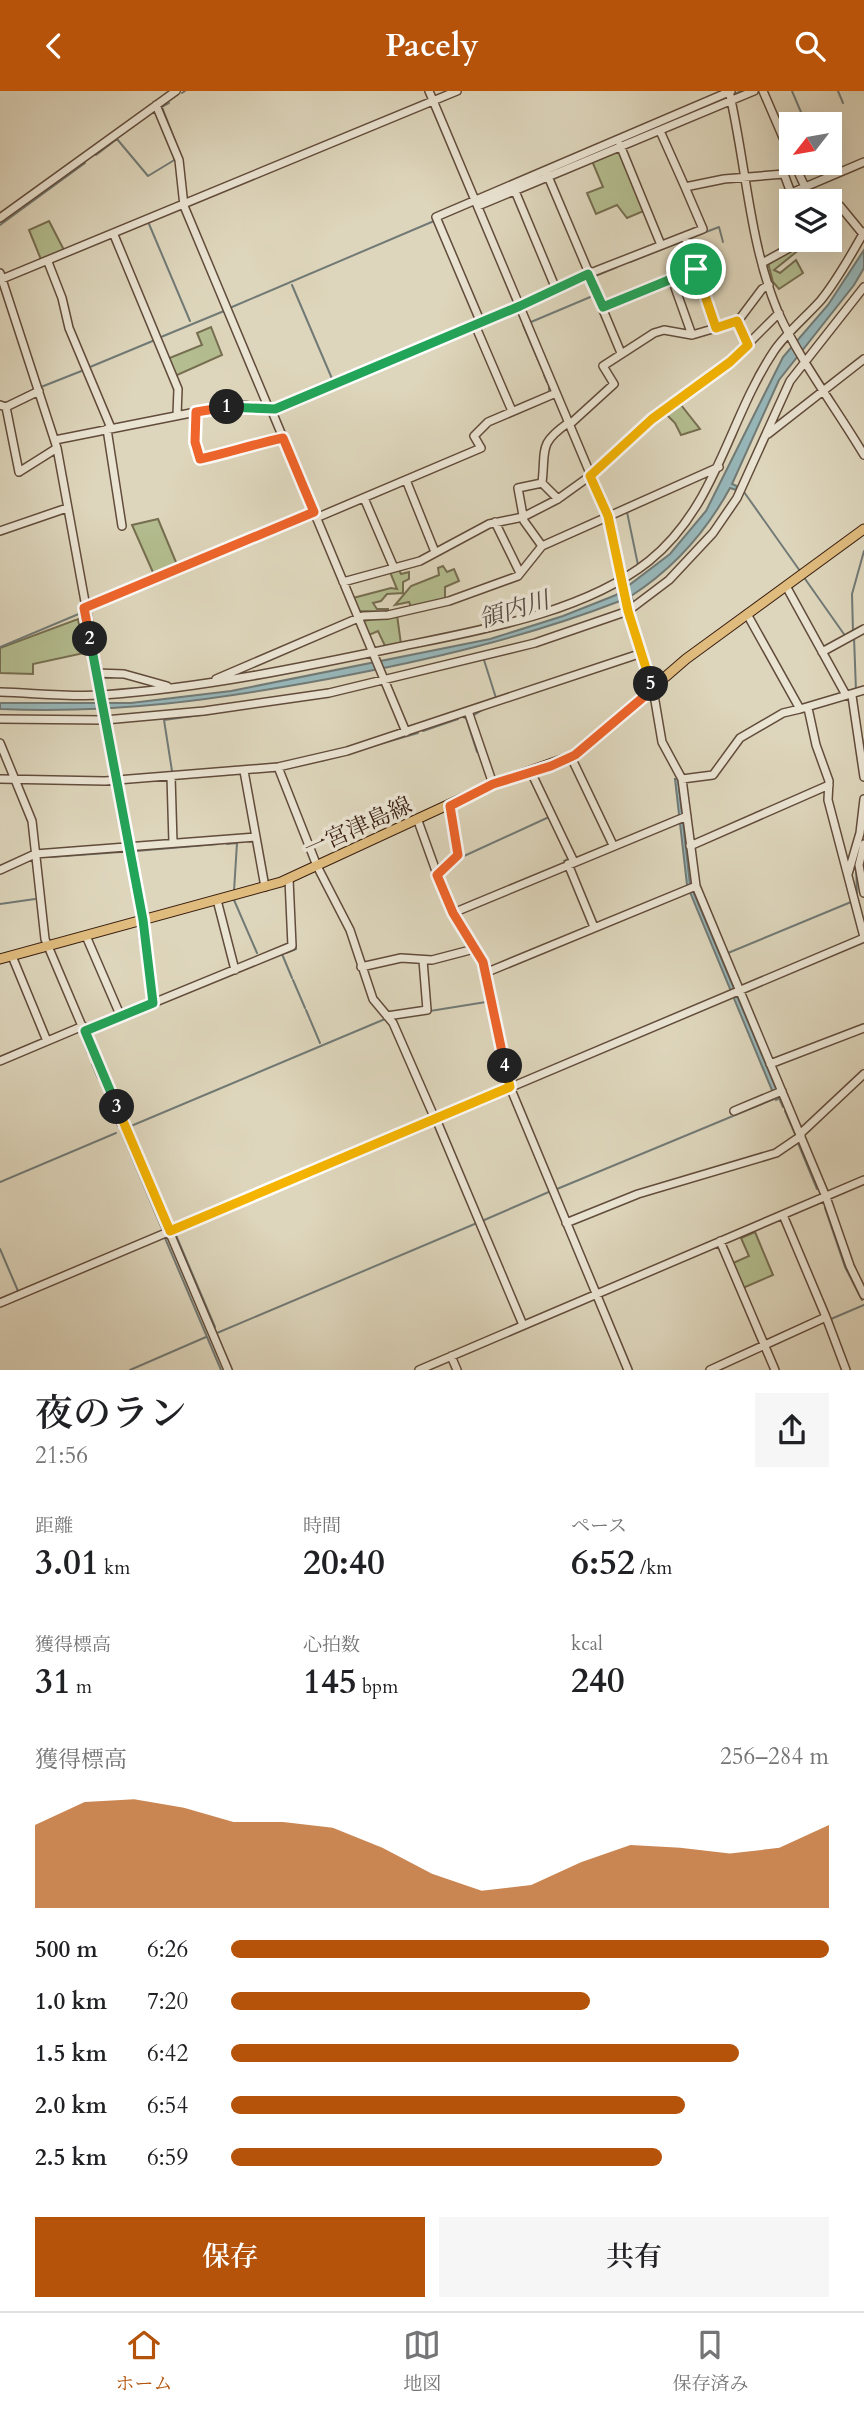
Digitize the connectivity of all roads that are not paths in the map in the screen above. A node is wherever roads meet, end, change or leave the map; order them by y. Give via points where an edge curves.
1 (176, 91) edge
2 (429, 91) edge
3 (457, 91) edge
4 (730, 91) edge
5 (754, 91) edge
6 (763, 91) edge
7 (433, 101) junction
8 (731, 101) junction
9 (156, 105) junction
10 (779, 128) edge
11 (660, 131) junction
12 (620, 143) junction
13 (864, 162) edge
14 (547, 174) junction
15 (797, 175) edge
16 (745, 177) junction
17 (685, 187) junction
18 (790, 189) edge
19 (801, 189) joint
20 (514, 191) junction
21 (477, 204) junction
22 (184, 206) junction
23 (842, 208) edge
24 (0, 218) edge
25 (863, 233) edge
26 (114, 235) junction
27 (685, 236) junction
28 (661, 245) junction
29 (782, 252) edge
30 (48, 262) junction
31 (764, 262) junction
32 (696, 269) junction
33 (589, 273) junction
34 (1, 276) edge
35 (673, 279) junction
36 (769, 285) junction
37 (864, 287) edge
38 (556, 289) junction
39 (520, 306) junction
40 (603, 307) junction
41 (779, 313) junction
42 (737, 321) junction
43 (478, 324) junction
44 (716, 328) junction
45 (692, 335) junction
46 (791, 335) junction
47 (748, 345) junction
48 (621, 353) junction
49 (864, 359) edge
50 (806, 360) junction
51 (825, 390) junction
52 (39, 391) junction
53 (556, 393) junction
54 (3, 406) edge
55 (270, 409) junction
56 (512, 411) junction
57 (196, 412) junction
58 (177, 415) junction
59 (569, 424) junction
60 (109, 428) junction
61 (766, 436) junction
62 (283, 438) junction
63 (56, 444) junction
64 (864, 455) edge
65 (719, 467) junction
66 (590, 476) junction
67 (406, 480) junction
68 (542, 483) junction
69 (364, 498) junction
70 (558, 499) junction
71 (67, 508) junction
72 (315, 515) junction
73 (608, 516) junction
74 (523, 517) junction
75 (495, 522) junction
76 (122, 526) dead end
77 (864, 529) edge
78 (0, 531) edge
79 (542, 546) junction
80 (435, 552) junction
81 (394, 568) junction
82 (520, 573) junction
83 (343, 582) junction
84 (621, 582) junction
85 (786, 586) junction
86 (84, 608) junction
87 (628, 610) junction
88 (747, 614) junction
89 (358, 618) junction
90 (860, 631) edge
91 (822, 652) junction
92 (642, 653) junction
93 (372, 654) junction
94 (96, 673) junction
95 (383, 679) junction
96 (206, 683) junction
97 (172, 688) junction
98 (653, 689) junction
99 (0, 692) edge
100 (855, 694) edge
101 (101, 697) junction
102 (804, 708) junction
103 (468, 711) junction
104 (104, 717) junction
105 (0, 719) edge
106 (406, 732) junction
107 (0, 743) edge
108 (571, 757) junction
109 (278, 767) junction
110 (244, 771) junction
111 (531, 772) junction
112 (864, 775) edge
113 (172, 776) junction
114 (14, 778) junction
115 (0, 779) edge
116 (682, 779) junction
117 (116, 780) junction
118 (493, 784) junction
119 (829, 785) junction
120 (864, 799) edge
121 (450, 806) junction
122 (683, 816) junction
123 (418, 821) junction
124 (256, 837) junction
125 (173, 843) junction
126 (864, 844) edge
127 (613, 845) junction
128 (129, 846) junction
129 (690, 846) junction
130 (35, 854) junction
131 (571, 863) junction
132 (317, 866) junction
133 (0, 870) edge
134 (437, 875) junction
135 (848, 875) junction
136 (289, 879) junction
137 (264, 887) junction
138 (692, 887) junction
139 (864, 895) edge
140 (217, 900) junction
141 (856, 907) junction
142 (453, 913) junction
143 (142, 920) junction
144 (594, 927) junction
145 (86, 936) junction
146 (864, 937) edge
147 (48, 947) junction
148 (474, 949) junction
149 (12, 956) junction
150 (0, 960) edge
151 (423, 960) junction
152 (361, 967) junction
153 (235, 970) junction
154 (485, 973) junction
155 (735, 992) junction
156 (153, 1003) junction
157 (387, 1016) junction
158 (121, 1017) junction
159 (864, 1028) edge
160 (84, 1029) junction
161 (47, 1041) junction
162 (0, 1061) edge
163 (770, 1063) junction
164 (864, 1074) edge
165 (510, 1087) junction
166 (778, 1093) junction
167 (734, 1111) dead end
168 (435, 1119) junction
169 (800, 1135) junction
170 (864, 1181) edge
171 (826, 1196) junction
172 (783, 1215) junction
173 (566, 1223) junction
174 (170, 1231) junction
175 (720, 1241) junction
176 (596, 1294) junction
177 (864, 1295) edge
178 (0, 1303) edge
179 (826, 1317) junction
180 (523, 1325) junction
181 (764, 1345) junction
182 (452, 1356) junction
183 (228, 1370) edge
184 (419, 1370) edge
185 (457, 1370) edge
186 (628, 1370) edge
187 (710, 1370) edge
188 (775, 1370) edge
189 (846, 1370) edge

1 - 9 street
2 - 7 street
3 - 7 street
4 - 8 street
4 - 12 street
5 - 8 street
6 - 10 street
7 - 21 street
7 - 22 street
8 - 11 street
8 - 16 street
9 - 22 street via 180,160
9 - 24 street
11 - 12 street
11 - 17 street
12 - 14 street
12 - 28 street
13 - 19 street
14 - 20 street
14 - 21 street
14 - 33 street
15 - 19 street
16 - 17 street
16 - 18 street via 784,174
16 - 31 street
17 - 27 street via 703,229
20 - 21 street
20 - 38 street
21 - 39 street
21 - 43 street via 436,217
22 - 26 street
22 - 55 street
23 - 25 street
25 - 46 street via 822,298
26 - 30 street
26 - 58 street via 178,389
27 - 28 street
27 - 32 street
28 - 33 street
29 - 31 street
30 - 34 street
30 - 60 street
31 - 36 street
32 - 35 street
32 - 44 street
33 - 38 street
33 - 40 street
34 - 52 street
35 - 40 street
35 - 45 street
36 - 41 street
36 - 42 street
37 - 50 street
38 - 39 street
39 - 43 street
39 - 53 street
40 - 48 street
41 - 46 street
41 - 47 street
42 - 44 street
42 - 47 street
43 - 55 street
43 - 56 street
44 - 45 street
45 - 48 street via 664,330
46 - 50 street
46 - 65 street via 758,379
47 - 66 street via 652,419
48 - 59 street via 603,366 614,384
49 - 51 street
50 - 51 street
50 - 61 street via 790,381
51 - 61 street
51 - 64 street
52 - 54 street
52 - 63 street
53 - 56 street
53 - 59 street
54 - 63 street via 19,472
55 - 57 street via 243,405
55 - 62 street
56 - 67 street via 488,422 474,436 481,448
57 - 58 street
57 - 62 street via 195,442 200,459
58 - 60 street
59 - 66 street
59 - 68 street via 546,440
60 - 63 street
60 - 76 street
61 - 87 street via 737,498 713,533 669,580
62 - 72 street
63 - 71 street
65 - 73 street
65 - 84 street via 683,526
66 - 70 street
66 - 73 street
67 - 69 street
67 - 80 street
68 - 70 street
68 - 74 street via 518,488
69 - 72 street
69 - 81 street
70 - 74 street
71 - 78 street
71 - 86 street
72 - 83 street
72 - 86 street
73 - 79 street
73 - 84 street
74 - 75 street
74 - 79 street
75 - 80 street
75 - 82 street
77 - 85 main road, 一宮津島線
79 - 82 street
80 - 81 street
81 - 83 street
82 - 89 street via 449,601
83 - 89 street
84 - 87 street
84 - 93 street via 492,627
85 - 88 main road, 一宮津島線
85 - 91 street
86 - 94 street
87 - 92 street
87 - 95 street via 535,643
88 - 98 main road, 一宮津島線
88 - 102 street
89 - 93 street
89 - 96 street
90 - 91 street
91 - 100 street
92 - 98 street
92 - 103 street
93 - 95 street
93 - 96 street
94 - 97 street via 124,674
94 - 101 street
95 - 104 street via 329,693 204,712
95 - 106 street
96 - 97 street
97 - 101 street
98 - 108 main road, 一宮津島線
98 - 116 street via 662,742
99 - 101 street
100 - 102 street
100 - 112 street
101 - 104 street
102 - 116 street via 783,713 740,738 713,775
102 - 119 street
103 - 106 street
103 - 118 street
104 - 105 street
104 - 117 street
106 - 109 street
107 - 114 street
108 - 111 main road, 一宮津島線
108 - 127 street
109 - 110 street
109 - 132 street
110 - 113 street
110 - 124 street
111 - 118 main road, 一宮津島線
111 - 131 street
113 - 117 street
113 - 125 street
114 - 115 street
114 - 117 street
114 - 130 street via 32,821
116 - 122 street
117 - 128 street
118 - 121 main road, 一宮津島線
119 - 129 street
119 - 135 street via 828,800
120 - 135 street
121 - 123 main road, 一宮津島線
121 - 134 street via 458,855
122 - 127 street
122 - 129 street
123 - 132 main road, 一宮津島線
123 - 134 street
124 - 125 street
124 - 137 street
125 - 128 street
126 - 139 street via 859,865
127 - 131 street
128 - 130 street
128 - 143 street
129 - 138 street
130 - 133 street
130 - 147 street
131 - 142 street
131 - 144 street
132 - 136 main road, 一宮津島線
132 - 152 street via 350,930
134 - 142 street
135 - 141 street
136 - 137 main road, 一宮津島線
136 - 153 street via 292,946
137 - 140 main road, 一宮津島線
138 - 144 street
138 - 155 street
139 - 141 street
140 - 143 main road, 一宮津島線
140 - 153 street
141 - 146 street
142 - 148 street
143 - 145 main road, 一宮津島線
143 - 156 street
144 - 154 street
145 - 147 main road, 一宮津島線
145 - 158 street
146 - 155 street
147 - 149 main road, 一宮津島線
147 - 160 street
148 - 151 street
148 - 154 street
149 - 150 main road, 一宮津島線
149 - 161 street
151 - 152 street via 393,959
151 - 157 street via 427,1010
152 - 157 street via 373,999
153 - 156 street
154 - 165 street
155 - 163 street
155 - 165 street
156 - 158 street
157 - 168 street
158 - 160 street
159 - 163 street
160 - 161 street
160 - 174 street
161 - 162 street
163 - 166 street
164 - 169 street
165 - 168 street
165 - 173 street
166 - 167 street
166 - 169 street
168 - 174 street
168 - 180 street
169 - 171 street
169 - 173 street via 776,1153 646,1191
170 - 171 street
171 - 172 street
171 - 177 street via 849,1266
172 - 175 street
172 - 179 street
173 - 176 street
174 - 178 street
174 - 183 street
175 - 176 street
175 - 181 street
176 - 180 street
176 - 186 street
179 - 181 street
179 - 189 street
180 - 182 street
181 - 187 street
181 - 188 street
182 - 184 street
182 - 185 street

